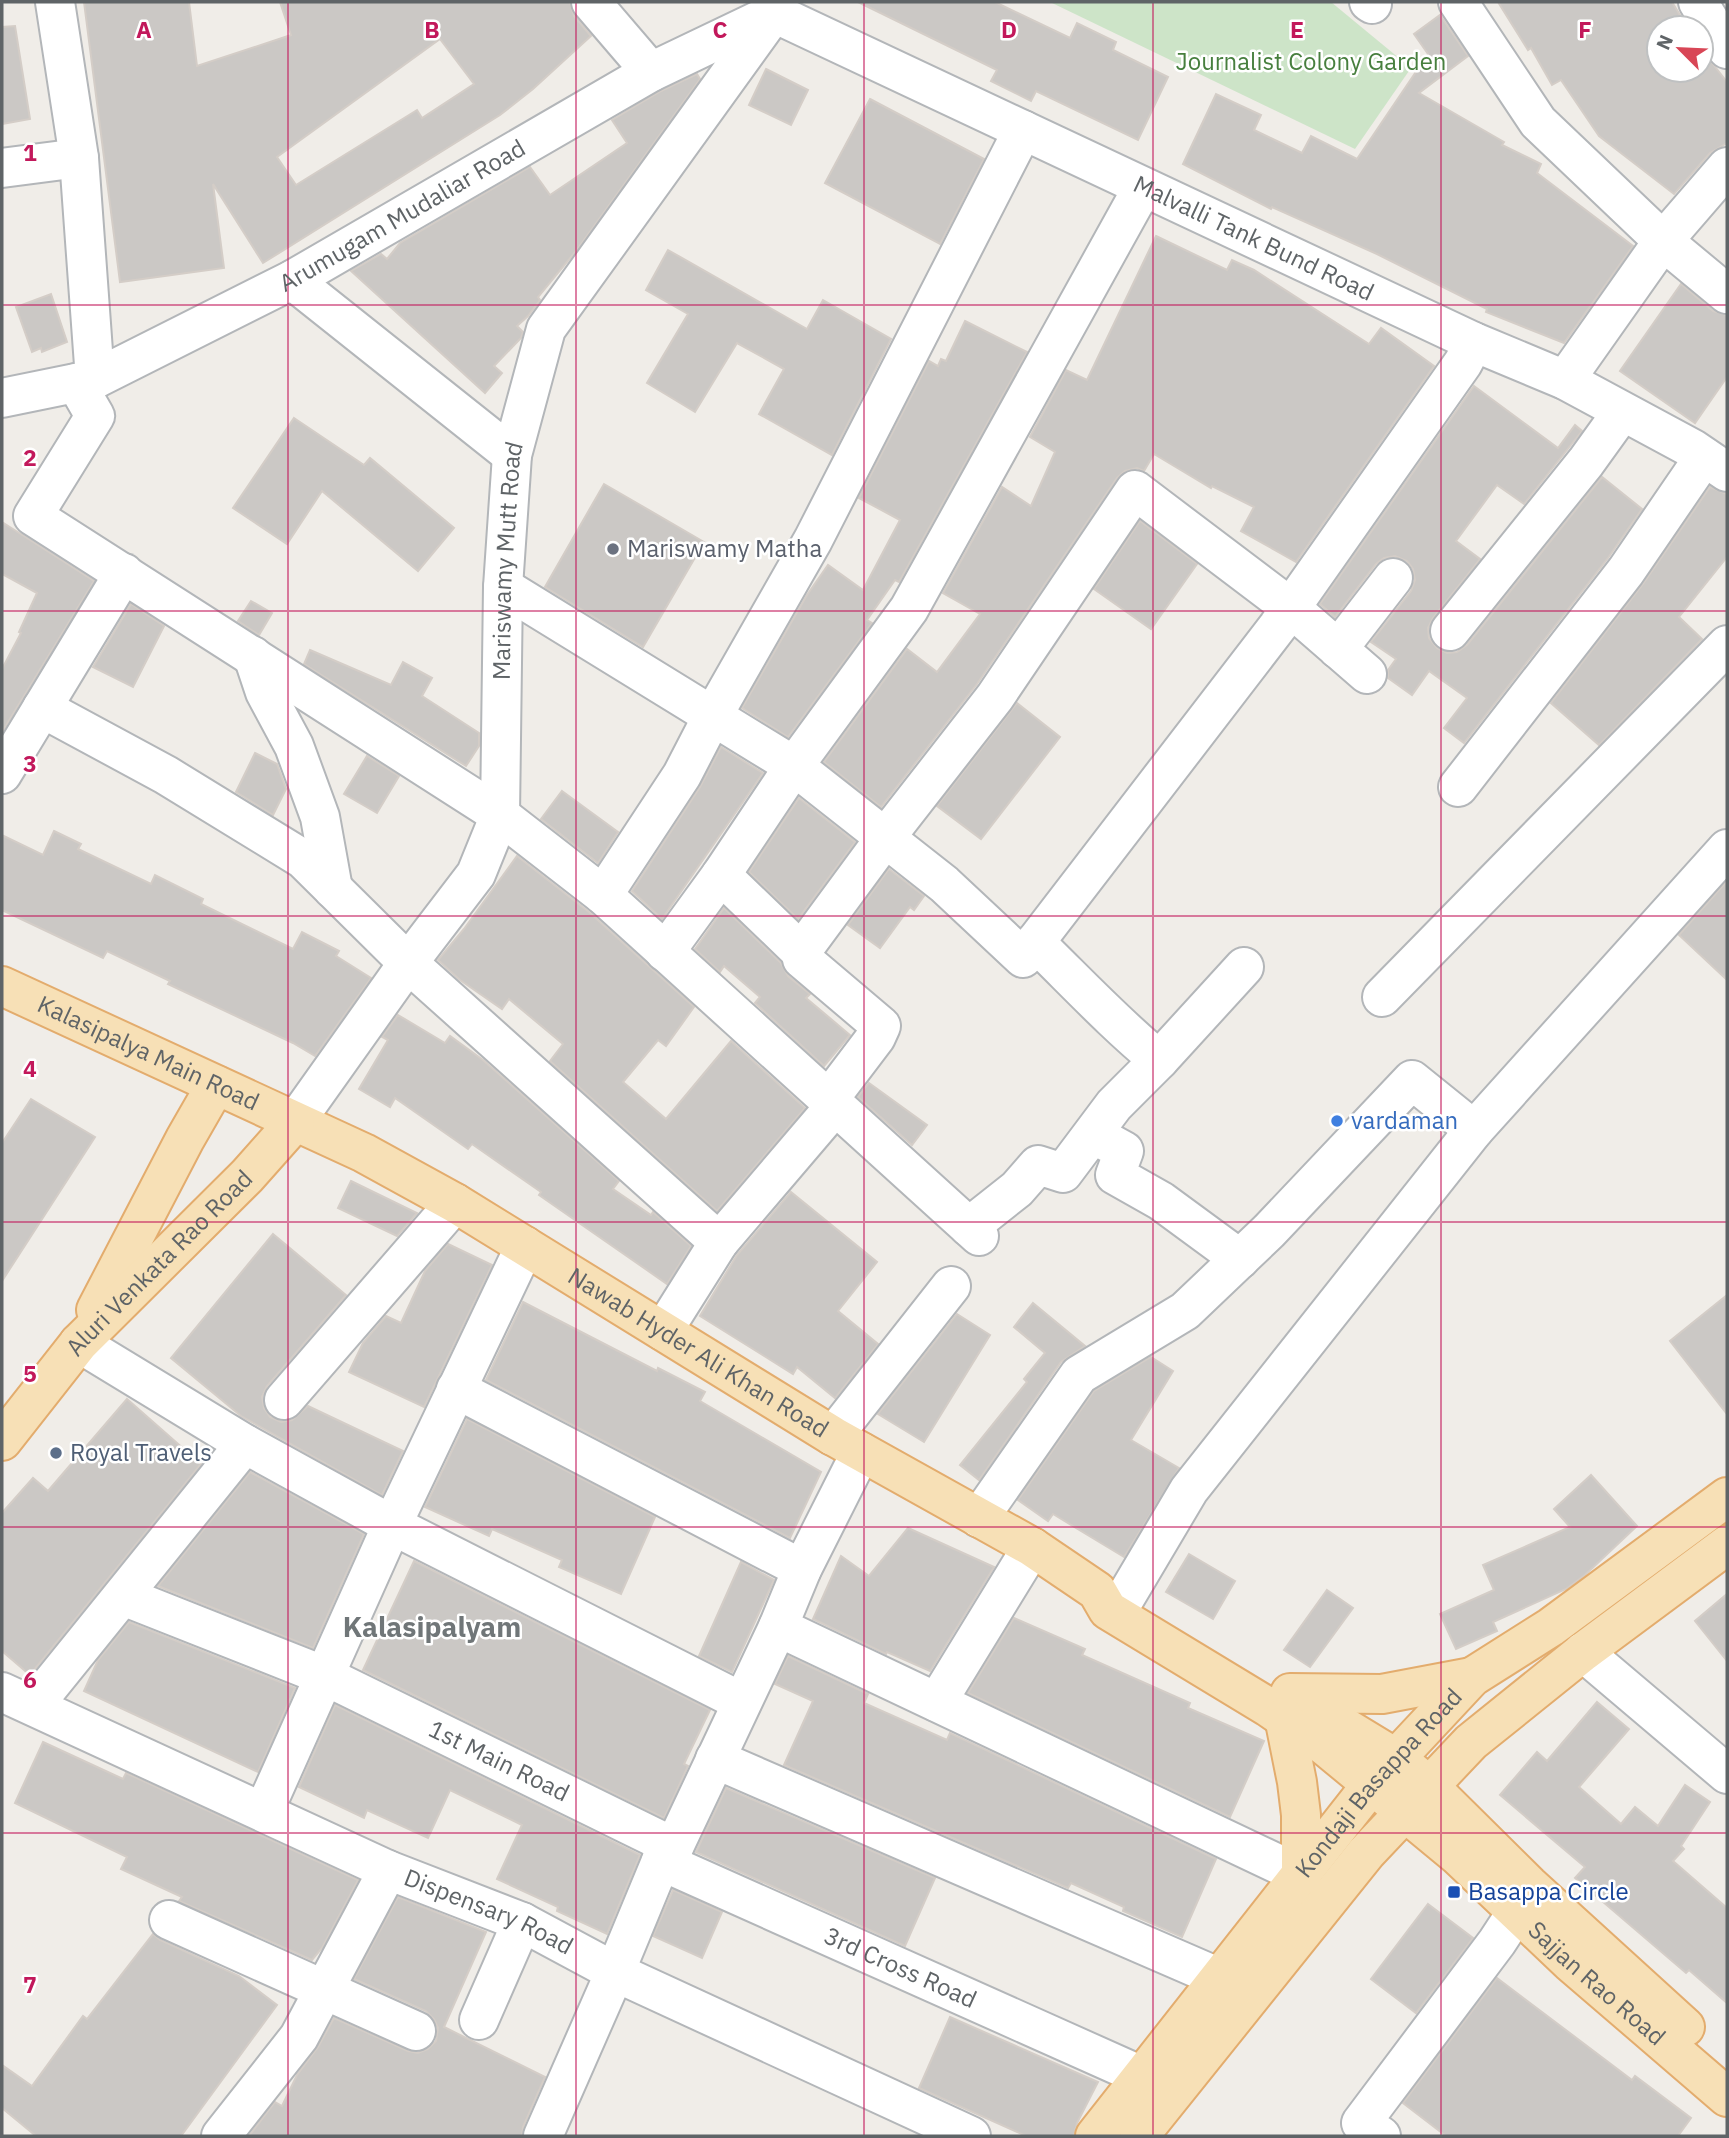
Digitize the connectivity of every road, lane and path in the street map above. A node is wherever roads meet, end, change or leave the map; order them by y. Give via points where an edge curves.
1 (55, 2) edge
2 (591, 2) edge
3 (1458, 2) edge
4 (1698, 2) edge
5 (781, 8) edge
6 (1727, 49) edge
7 (651, 72) junction
8 (1023, 130) junction
9 (79, 158) junction
10 (1727, 167) edge
11 (2, 168) edge
12 (1143, 187) junction
13 (1663, 241) junction
14 (292, 280) junction
15 (1727, 294) edge
16 (1474, 342) junction
17 (1565, 380) junction
18 (86, 381) junction
19 (2, 398) edge
20 (1622, 412) junction
21 (512, 455) junction
22 (1716, 465) edge
23 (124, 573) junction
24 (1394, 578) dead end
25 (503, 587) junction
26 (1291, 608) junction
27 (1450, 631) dead end
28 (1727, 645) edge
29 (1338, 649) junction
30 (253, 656) junction
31 (1367, 674) dead end
32 (43, 708) junction
33 (712, 717) junction
34 (794, 766) junction
35 (2, 774) edge
36 (1458, 787) dead end
37 (500, 816) junction
38 (885, 838) junction
39 (1727, 849) edge
40 (721, 875) junction
41 (333, 889) junction
42 (603, 895) junction
43 (1035, 942) junction
44 (665, 952) junction
45 (801, 952) junction
46 (408, 963) junction
47 (1244, 967) dead end
48 (2, 986) edge
49 (1382, 997) dead end
50 (1159, 1060) junction
51 (216, 1086) junction
52 (832, 1103) junction
53 (295, 1122) junction
54 (1474, 1130) junction
55 (1093, 1134) junction
56 (455, 1203) junction
57 (719, 1242) junction
58 (525, 1246) junction
59 (1240, 1259) junction
60 (951, 1286) dead end
61 (663, 1331) junction
62 (79, 1343) junction
63 (456, 1389) junction
64 (284, 1400) dead end
65 (2, 1441) edge
66 (245, 1444) junction
67 (847, 1444) junction
68 (1727, 1497) edge
69 (979, 1518) junction
70 (392, 1525) junction
71 (1727, 1545) edge
72 (1032, 1547) junction
73 (802, 1569) junction
74 (1111, 1594) junction
75 (124, 1596) junction
76 (778, 1627) junction
77 (1583, 1652) junction
78 (325, 1676) junction
79 (1472, 1677) junction
80 (18, 1699) edge
81 (742, 1702) junction
82 (937, 1702) junction
83 (1286, 1705) junction
84 (715, 1759) junction
85 (1385, 1771) junction
86 (1727, 1773) edge
87 (1417, 1798) junction
88 (264, 1811) junction
89 (667, 1854) junction
90 (388, 1870) junction
91 (1301, 1875) junction
92 (1516, 1913) junction
93 (169, 1920) dead end
94 (522, 1922) junction
95 (615, 1972) junction
96 (1220, 1978) junction
97 (325, 1989) junction
98 (479, 2020) dead end
99 (416, 2031) dead end
100 (1727, 2064) edge
101 (1142, 2076) junction
102 (1727, 2097) edge
103 (220, 2136) edge
104 (543, 2136) edge
105 (971, 2136) edge
106 (1095, 2136) edge
107 (1139, 2136) edge
108 (1381, 2136) edge

1 - 9 street
2 - 7 street
3 - 13 street via 1538,122
4 - 6 street
5 - 7 street, Arumugam Mudaliar Road
5 - 8 street, Malvalli Tank Bund Road
5 - 21 street, Mariswamy Mutt Road via 546,329
7 - 14 street, Arumugam Mudaliar Road
8 - 12 street, Malvalli Tank Bund Road
8 - 33 street via 813,540
9 - 11 street
9 - 18 street
10 - 13 street
12 - 16 street, Malvalli Tank Bund Road
12 - 34 street via 909,609
13 - 15 street
13 - 17 street
14 - 18 street, Arumugam Mudaliar Road
14 - 21 street
16 - 17 street, Malvalli Tank Bund Road
16 - 26 street
17 - 20 street, Malvalli Tank Bund Road
18 - 19 street, Arumugam Mudaliar Road
18 - 23 street via 95,416 33,516
20 - 22 street, Malvalli Tank Bund Road
20 - 27 street
21 - 25 street, Mariswamy Mutt Road
22 - 36 street via 1617,582
23 - 30 street
23 - 32 street
24 - 29 street
25 - 33 street
25 - 37 street, Mariswamy Mutt Road
26 - 29 street
26 - 38 street via 1135,490 995,697
26 - 43 street
28 - 49 street
29 - 31 street
30 - 37 street
30 - 41 street via 320,817
32 - 35 street
32 - 41 street via 166,775 303,859
33 - 34 street
33 - 42 street via 682,775
34 - 38 street
34 - 40 street
37 - 42 street
37 - 46 street, Mariswamy Mutt Road via 476,874
38 - 43 street via 944,884 1023,958
38 - 45 street
39 - 54 street
40 - 44 street
40 - 45 street
41 - 46 street
42 - 44 street
43 - 50 street
44 - 52 street
45 - 52 street via 802,959 881,1026
46 - 53 street, Mariswamy Mutt Road
46 - 57 street
47 - 50 street
48 - 51 main road, Kalasipalya Main Road
50 - 55 street via 1114,1105
51 - 53 main road, Kalasipalya Main Road
51 - 62 main road
52 - 55 street via 974,1231 1038,1165 1063,1173
52 - 57 street
53 - 56 main road, Nawab Hyder Ali Khan Road via 364,1153
53 - 62 main road, Aluri Venkata Rao Road
54 - 59 street via 1412,1080
54 - 74 street
55 - 59 street via 1124,1151 1115,1175 1161,1201
56 - 58 main road, Nawab Hyder Ali Khan Road
56 - 64 street
57 - 61 street
58 - 61 main road, Nawab Hyder Ali Khan Road
58 - 63 street
59 - 69 street via 1185,1311 1079,1374
60 - 67 street
61 - 67 main road, Nawab Hyder Ali Khan Road
62 - 65 main road, Aluri Venkata Rao Road
62 - 66 street
63 - 70 street
63 - 73 street
66 - 70 street
66 - 75 street
67 - 69 main road, Nawab Hyder Ali Khan Road
67 - 73 street
68 - 79 main road, Kondaji Basappa Road via 1551,1627
69 - 72 main road, Nawab Hyder Ali Khan Road
70 - 78 street
70 - 81 street
71 - 77 main road, Kondaji Basappa Road
72 - 74 main road, Nawab Hyder Ali Khan Road
72 - 82 street
73 - 76 street
74 - 83 main road, Nawab Hyder Ali Khan Road
75 - 78 street, 1st Main Road
75 - 80 street
76 - 81 street
76 - 82 street
77 - 86 street
77 - 87 main road, Kondaji Basappa Road via 1471,1742
78 - 88 street
78 - 89 street, 1st Main Road
79 - 83 main road
79 - 85 main road, Kondaji Basappa Road
80 - 88 street, Dispensary Road
81 - 84 street
82 - 91 street
83 - 85 main road, Nawab Hyder Ali Khan Road
83 - 91 main road via 1301,1815
84 - 89 street
84 - 96 street
85 - 87 main road, Nawab Hyder Ali Khan Road
85 - 91 main road, Kondaji Basappa Road
87 - 92 main road, Sajjan Rao Road via 1472,1868
87 - 100 main road via 1530,1885
87 - 107 main road, Kondaji Basappa Road via 1366,1853
88 - 90 street, Dispensary Road
89 - 95 street
89 - 101 street, 3rd Cross Road
90 - 94 street, Dispensary Road
90 - 97 street
91 - 96 main road, Kondaji Basappa Road
92 - 102 main road, Sajjan Rao Road
92 - 108 street via 1361,2123
93 - 97 street
94 - 95 street, Dispensary Road
94 - 98 street
95 - 104 street
95 - 105 street, Dispensary Road
96 - 101 main road, Kondaji Basappa Road
97 - 99 street
97 - 103 street via 299,2037
101 - 106 main road, Kondaji Basappa Road

